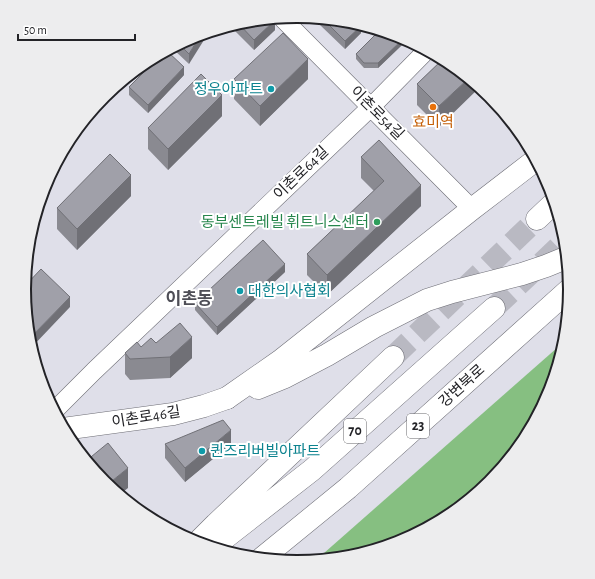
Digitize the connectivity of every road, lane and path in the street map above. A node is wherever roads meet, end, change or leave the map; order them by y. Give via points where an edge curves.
1 (288, 24) edge
2 (422, 54) edge
3 (371, 107) junction
4 (532, 163) edge
5 (551, 206) edge
6 (472, 209) junction
7 (537, 219) tunnel mouth
8 (562, 259) edge
9 (564, 295) edge
10 (494, 308) tunnel mouth
11 (393, 357) tunnel mouth
12 (227, 398) junction
13 (58, 407) edge
14 (70, 428) edge
15 (202, 538) edge
16 (218, 544) edge
17 (267, 554) edge

1 - 3 street, 이촌로54길
2 - 3 street, 이촌로64길
3 - 6 street, 이촌로54길
3 - 13 street, 이촌로64길
4 - 6 main road
5 - 7 main road
6 - 12 main road via 280,361
8 - 12 main road via 522,274 427,300 285,377
9 - 17 main road, 강변북로 / 23 via 348,488
10 - 16 main road, 70 via 312,470
11 - 15 main road
12 - 14 main road, 이촌로46길 via 173,414

